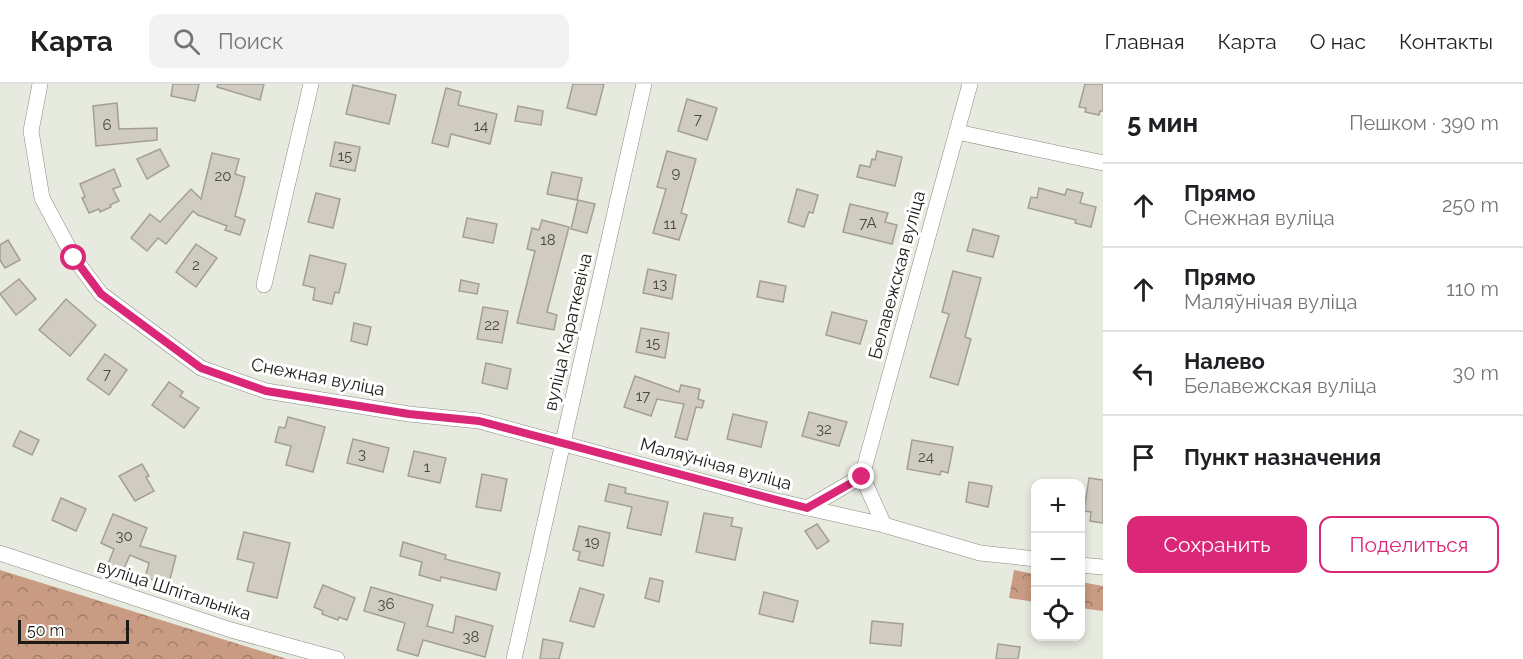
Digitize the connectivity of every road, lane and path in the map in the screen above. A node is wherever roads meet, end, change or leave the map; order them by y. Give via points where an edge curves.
1 (40, 84) edge
2 (311, 84) edge
3 (644, 84) edge
4 (970, 84) edge
5 (957, 132) junction
6 (1103, 163) edge
7 (264, 285) dead end
8 (563, 444) junction
9 (862, 477) junction
10 (807, 508) junction
11 (884, 525) junction
12 (0, 553) edge
13 (1031, 559) edge
14 (1085, 565) edge
15 (1103, 567) edge
16 (337, 659) edge
17 (514, 659) edge

1 - 8 street, Снежная вуліца via 31,131 42,198 74,258 101,294 201,368 266,391 479,421
2 - 7 street
3 - 8 street, вуліца Караткевіча
4 - 5 street, Белавежская вуліца
5 - 6 street
5 - 9 street, Белавежская вуліца
8 - 10 street, Маляўнічая вуліца
8 - 17 street, вуліца Караткевіча
9 - 10 street
9 - 11 street
10 - 11 street, Маляўнічая вуліца
11 - 13 street, Маляўнічая вуліца via 980,553
12 - 16 street, вуліца Шпітальніка via 231,630
14 - 15 street

